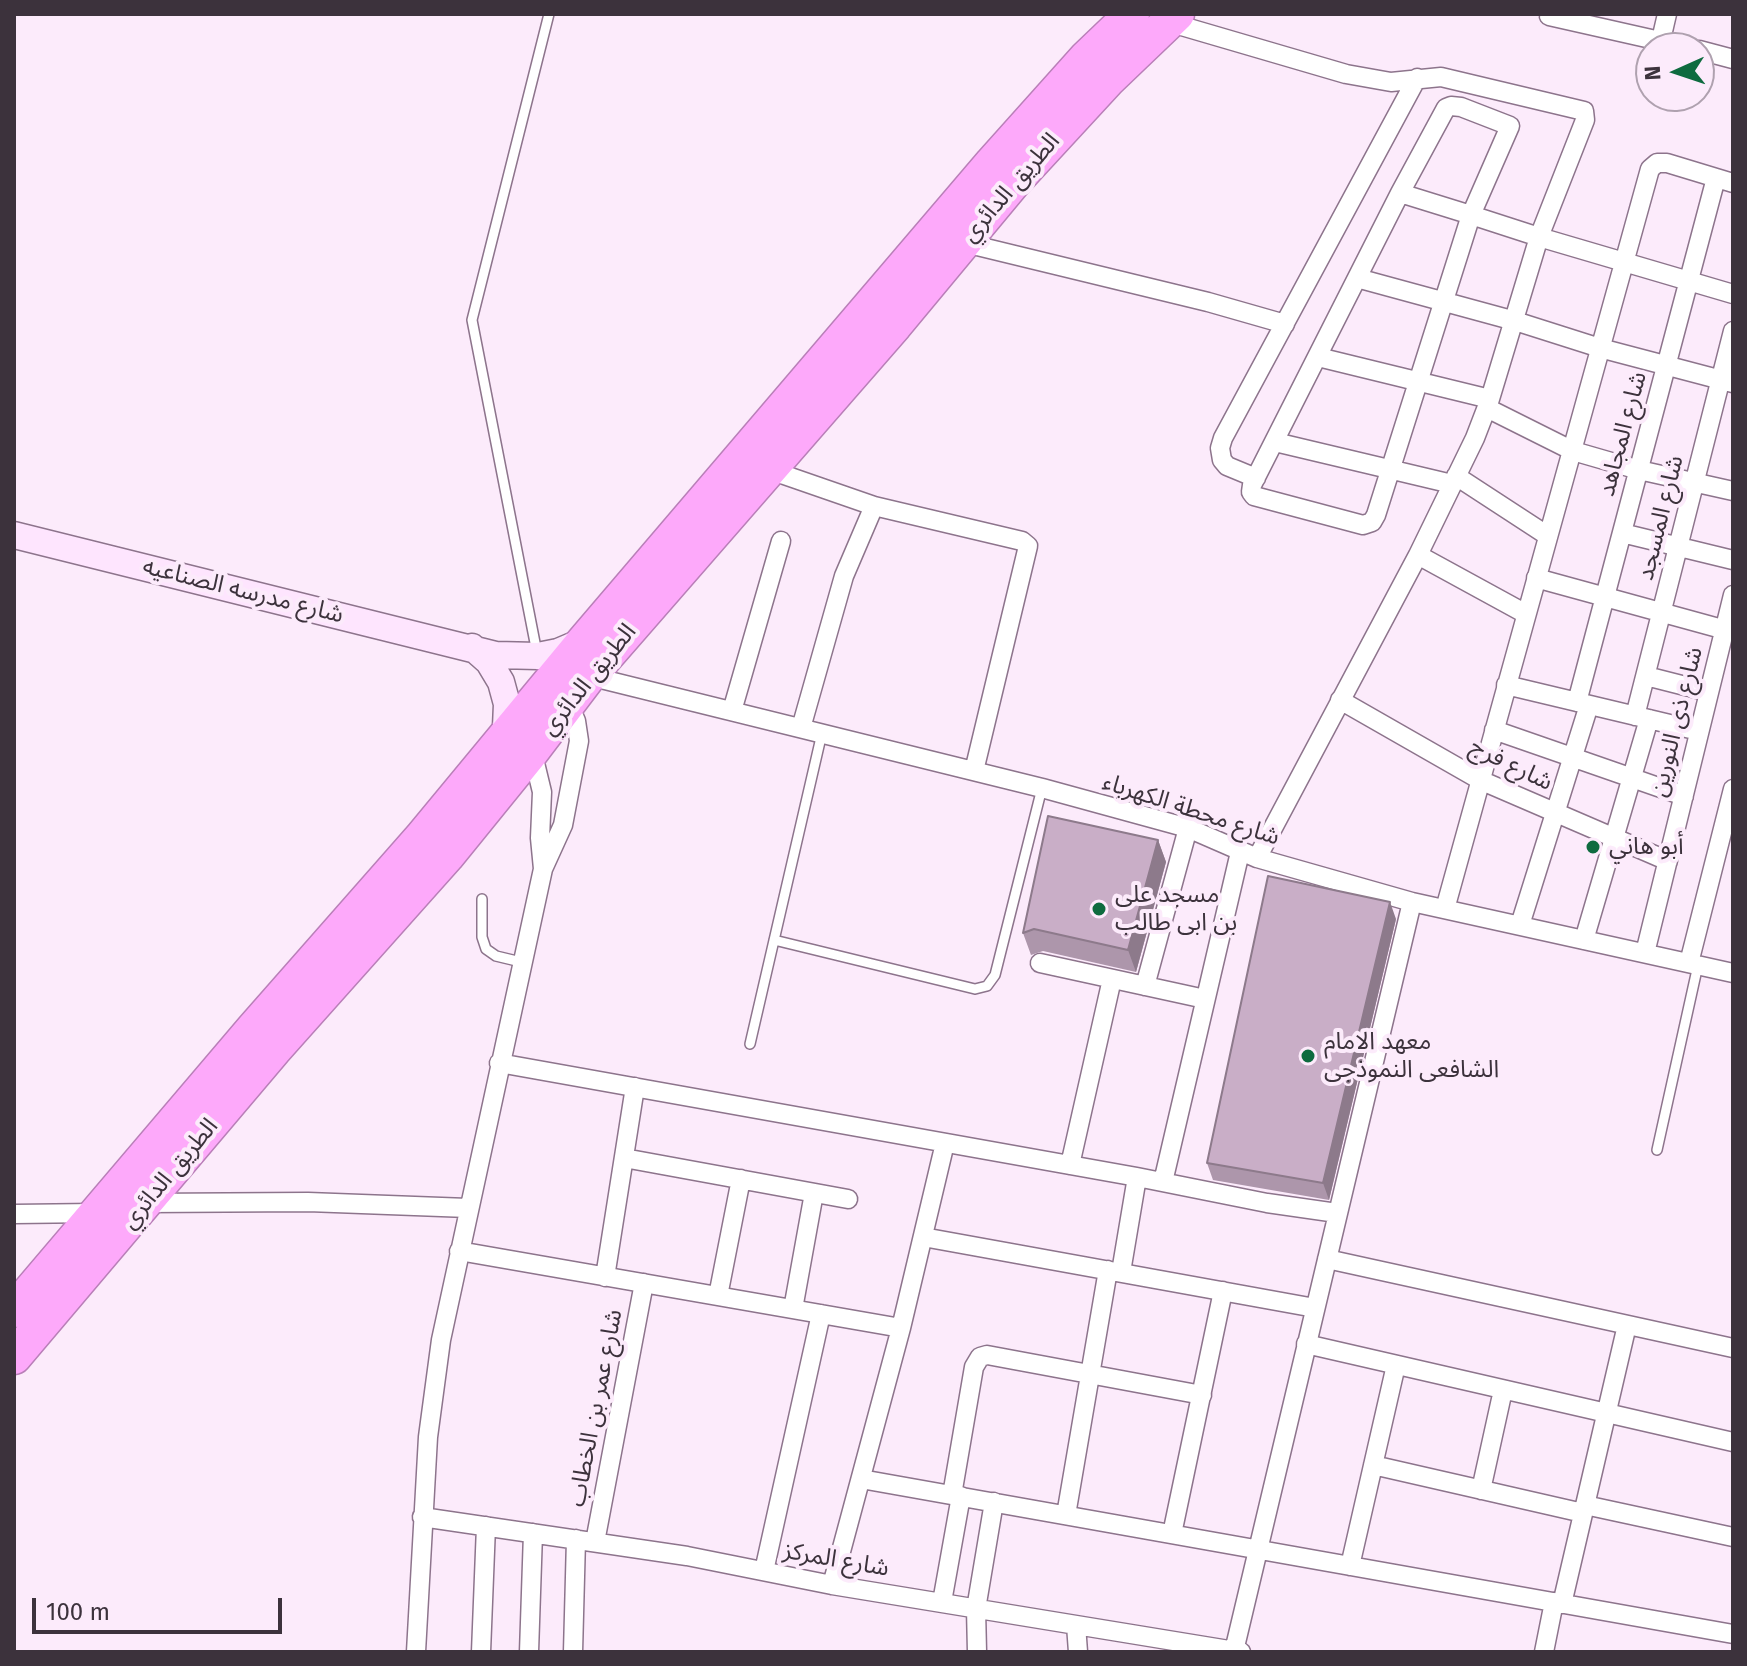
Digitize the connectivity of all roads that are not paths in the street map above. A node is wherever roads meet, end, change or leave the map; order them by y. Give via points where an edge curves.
1 (549, 14) edge
2 (1132, 14) edge
3 (1549, 16) dead end
4 (1172, 18) edge
5 (1635, 34) edge
6 (1417, 78) junction
7 (1523, 94) junction
8 (1510, 126) junction
9 (1728, 180) edge
10 (1400, 193) junction
11 (1471, 215) junction
12 (1539, 237) junction
13 (965, 243) junction
14 (1624, 262) junction
15 (1357, 278) junction
16 (1689, 281) junction
17 (1733, 294) edge
18 (1443, 301) junction
19 (883, 315) junction
20 (1515, 321) junction
21 (1285, 324) junction
22 (1733, 331) edge
23 (1600, 348) junction
24 (1318, 357) junction
25 (1666, 364) junction
26 (1727, 381) edge
27 (1418, 382) junction
28 (1488, 404) junction
29 (1275, 442) junction
30 (1573, 451) junction
31 (1391, 469) junction
32 (770, 470) junction
33 (1639, 470) junction
34 (1256, 478) junction
35 (1454, 480) junction
36 (1695, 482) junction
37 (1733, 491) edge
38 (874, 506) junction
39 (1622, 533) junction
40 (14, 535) edge
41 (1548, 536) junction
42 (781, 541) dead end
43 (1678, 547) junction
44 (1418, 555) junction
45 (1733, 560) edge
46 (1536, 578) junction
47 (1733, 595) edge
48 (1605, 597) junction
49 (1662, 612) junction
50 (1526, 614) junction
51 (1729, 630) edge
52 (584, 641) junction
53 (472, 647) junction
54 (538, 656) junction
55 (589, 676) junction
56 (1646, 676) junction
57 (1506, 685) junction
58 (1709, 692) junction
59 (1340, 700) junction
60 (568, 702) junction
61 (1583, 703) junction
62 (732, 711) junction
63 (1642, 718) junction
64 (801, 728) junction
65 (1494, 730) junction
66 (1699, 731) junction
67 (822, 733) junction
68 (514, 752) junction
69 (1572, 757) junction
70 (974, 771) junction
71 (1632, 777) junction
72 (1480, 780) junction
73 (1042, 788) junction
74 (1733, 793) edge
75 (1684, 796) junction
76 (1555, 813) junction
77 (1188, 828) junction
78 (1614, 838) junction
79 (1248, 855) junction
80 (1668, 861) junction
81 (543, 869) junction
82 (482, 899) dead end
83 (1412, 902) junction
84 (1445, 909) junction
85 (1520, 925) junction
86 (774, 940) junction
87 (1584, 940) junction
88 (1645, 953) junction
89 (521, 962) junction
90 (1040, 963) dead end
91 (1694, 964) junction
92 (1733, 971) edge
93 (1112, 979) junction
94 (1145, 986) junction
95 (1205, 999) junction
96 (750, 1044) dead end
97 (499, 1063) junction
98 (635, 1087) junction
99 (945, 1143) junction
100 (1657, 1150) dead end
101 (624, 1158) junction
102 (1070, 1165) junction
103 (1137, 1177) junction
104 (741, 1179) junction
105 (1163, 1182) junction
106 (814, 1193) junction
107 (848, 1199) dead end
108 (145, 1203) junction
109 (468, 1208) junction
110 (95, 1213) junction
111 (1337, 1213) junction
112 (14, 1214) edge
113 (923, 1237) junction
114 (459, 1251) junction
115 (1327, 1259) junction
116 (1114, 1271) junction
117 (605, 1277) junction
118 (644, 1283) junction
119 (1223, 1291) junction
120 (718, 1296) junction
121 (1315, 1308) junction
122 (793, 1309) junction
123 (14, 1310) edge
124 (821, 1314) junction
125 (1627, 1325) junction
126 (901, 1328) junction
127 (1306, 1344) junction
128 (1733, 1348) edge
129 (14, 1357) edge
130 (1396, 1365) junction
131 (1090, 1375) junction
132 (1503, 1390) junction
133 (1202, 1395) junction
134 (1607, 1413) junction
135 (1733, 1442) edge
136 (1373, 1465) junction
137 (861, 1479) junction
138 (1481, 1490) junction
139 (956, 1496) junction
140 (994, 1502) junction
141 (1584, 1509) junction
142 (1066, 1515) junction
143 (422, 1517) junction
144 (486, 1526) junction
145 (533, 1533) junction
146 (1172, 1534) junction
147 (1733, 1537) edge
148 (586, 1541) junction
149 (1257, 1549) junction
150 (1350, 1566) junction
151 (764, 1571) junction
152 (832, 1585) junction
153 (942, 1602) junction
154 (1558, 1603) junction
155 (976, 1609) junction
156 (1076, 1625) junction
157 (1733, 1634) edge
158 (1237, 1651) edge
159 (416, 1652) edge
160 (481, 1652) edge
161 (529, 1652) edge
162 (573, 1652) edge
163 (977, 1652) edge
164 (1078, 1652) edge
165 (1544, 1652) edge

1 - 54 lane via 472,320
2 - 19 highway, الطريق الدائري via 1086,58
3 - 5 street
4 - 6 street via 1346,74 1404,83
4 - 13 highway, الطريق الدائري via 1013,183
6 - 7 street via 1441,77
6 - 21 street
7 - 8 street
7 - 12 street via 1581,109 1586,118
8 - 10 street via 1461,107 1446,108
8 - 11 street
9 - 14 street via 1667,163 1653,165
9 - 16 street, شارع المجاهد
10 - 11 street
10 - 15 street
11 - 12 street
11 - 18 street
12 - 14 street
12 - 20 street
13 - 19 highway, الطريق الدائري
13 - 21 street
14 - 16 street
14 - 23 street
15 - 18 street
15 - 24 street
16 - 17 street
16 - 25 street, شارع المجاهد
18 - 20 street
18 - 27 street
19 - 32 highway, الطريق الدائري
19 - 52 highway, الطريق الدائري
20 - 23 street
20 - 28 street
21 - 34 street via 1220,448 1227,466
22 - 26 street, شارع المسجد
23 - 25 street
23 - 30 street
24 - 27 street
24 - 29 street
25 - 26 street
25 - 33 street, شارع المجاهد
26 - 36 street, شارع المسجد
27 - 28 street
27 - 31 street
28 - 30 street
28 - 35 street
29 - 31 street
29 - 34 street
30 - 33 street
30 - 41 street
31 - 34 street via 1376,515 1367,525 1254,496 1250,490
31 - 35 street
32 - 38 street
32 - 55 highway, الطريق الدائري
33 - 36 street
33 - 39 street, شارع المجاهد
35 - 41 street
35 - 44 street
36 - 37 street
36 - 43 street, شارع المسجد
38 - 64 street via 844,576
38 - 70 street via 1028,546
39 - 43 street
39 - 48 street, شارع المجاهد
40 - 53 street, شارع مدرسه الصناعيه
41 - 46 street
42 - 62 street
43 - 45 street
43 - 49 street, شارع المسجد
44 - 50 street
44 - 59 street
46 - 48 street
46 - 50 street
47 - 51 street, شارع ذى النورين
48 - 49 street
48 - 61 street, شارع المجاهد
49 - 51 street
49 - 56 street, شارع المسجد
50 - 57 street
51 - 58 street, شارع ذى النورين
52 - 54 street, شارع مدرسه الصناعيه
52 - 68 highway, الطريق الدائري
53 - 54 street, شارع مدرسه الصناعيه via 496,655
53 - 68 street via 501,682
55 - 60 highway, الطريق الدائري
55 - 62 street, شارع محطة الكهرباء
56 - 58 street
56 - 63 street, شارع المسجد
57 - 61 street
57 - 65 street
58 - 66 street, شارع ذى النورين
59 - 72 street, شارع فرج
59 - 79 street
60 - 68 highway, الطريق الدائري
60 - 81 street via 578,731 577,755 563,825
61 - 63 street
61 - 69 street, شارع المجاهد
62 - 64 street, شارع محطة الكهرباء
63 - 66 street
63 - 71 street, شارع المسجد
64 - 67 street, شارع محطة الكهرباء
65 - 69 street
65 - 72 street
66 - 75 street, شارع ذى النورين
67 - 70 street, شارع محطة الكهرباء
67 - 86 lane
68 - 81 street via 535,763 542,792
68 - 108 highway, الطريق الدائري via 447,856
68 - 110 highway, الطريق الدائري
69 - 71 street
69 - 76 street, شارع المجاهد
70 - 73 street, شارع محطة الكهرباء
71 - 75 street
71 - 78 street, شارع المسجد
72 - 76 street, شارع فرج
72 - 84 street
73 - 77 street, شارع محطة الكهرباء
73 - 86 lane via 995,975 987,986 975,989
74 - 91 street
75 - 80 street, شارع ذى النورين
76 - 78 street, شارع فرج
76 - 85 street, شارع المجاهد
77 - 79 street, شارع محطة الكهرباء
77 - 94 street
78 - 80 street, شارع فرج
78 - 87 street, شارع المسجد
79 - 83 street, شارع محطة الكهرباء
79 - 95 street
80 - 88 street, شارع ذى النورين
81 - 89 street
82 - 89 lane via 486,949
83 - 84 street, شارع محطة الكهرباء
83 - 111 street
84 - 85 street, شارع محطة الكهرباء
85 - 87 street, شارع محطة الكهرباء
86 - 96 lane
87 - 88 street, شارع محطة الكهرباء
88 - 91 street, شارع محطة الكهرباء
89 - 97 street
90 - 93 street
91 - 92 street, شارع محطة الكهرباء
91 - 100 lane
93 - 94 street
93 - 102 street
94 - 95 street
95 - 105 street
97 - 98 street
97 - 109 street
98 - 99 street
98 - 101 street, شارع عمر بن الخطاب
99 - 102 street
99 - 113 street
101 - 104 street
101 - 117 street, شارع عمر بن الخطاب
102 - 103 street
103 - 105 street
103 - 116 street
104 - 106 street
104 - 120 street
105 - 111 street
106 - 107 street
106 - 122 street
108 - 109 street
108 - 129 highway, الطريق الدائري
109 - 114 street
110 - 112 street
110 - 123 highway, الطريق الدائري
111 - 115 street
113 - 116 street
113 - 126 street
114 - 117 street
114 - 143 street via 441,1340
115 - 121 street
115 - 125 street
116 - 119 street
116 - 131 street
117 - 118 street
118 - 120 street
118 - 148 street, شارع عمر بن الخطاب
119 - 121 street
119 - 133 street
120 - 122 street
121 - 127 street
122 - 124 street
124 - 126 street
124 - 151 street
125 - 128 street
125 - 134 street
126 - 137 street
127 - 130 street
127 - 149 street
130 - 132 street
130 - 136 street
131 - 133 street
131 - 139 street via 980,1357 974,1367
131 - 142 street
132 - 134 street
132 - 138 street
133 - 146 street
134 - 135 street
134 - 141 street
136 - 138 street
136 - 150 street
137 - 139 street
137 - 152 street
138 - 141 street
139 - 140 street
139 - 153 street
140 - 142 street
140 - 155 street
141 - 147 street
141 - 154 street
142 - 146 street
143 - 144 street, شارع المركز
143 - 159 street
144 - 145 street, شارع المركز
144 - 160 street
145 - 148 street, شارع المركز
145 - 161 street
146 - 149 street
148 - 151 street, شارع المركز
148 - 162 street, شارع عمر بن الخطاب
149 - 150 street
149 - 158 street
150 - 154 street
151 - 152 street, شارع المركز
152 - 153 street, شارع المركز
153 - 155 street, شارع المركز
154 - 157 street
154 - 165 street
155 - 156 street, شارع المركز
155 - 163 street
156 - 158 street, شارع المركز
156 - 164 street

